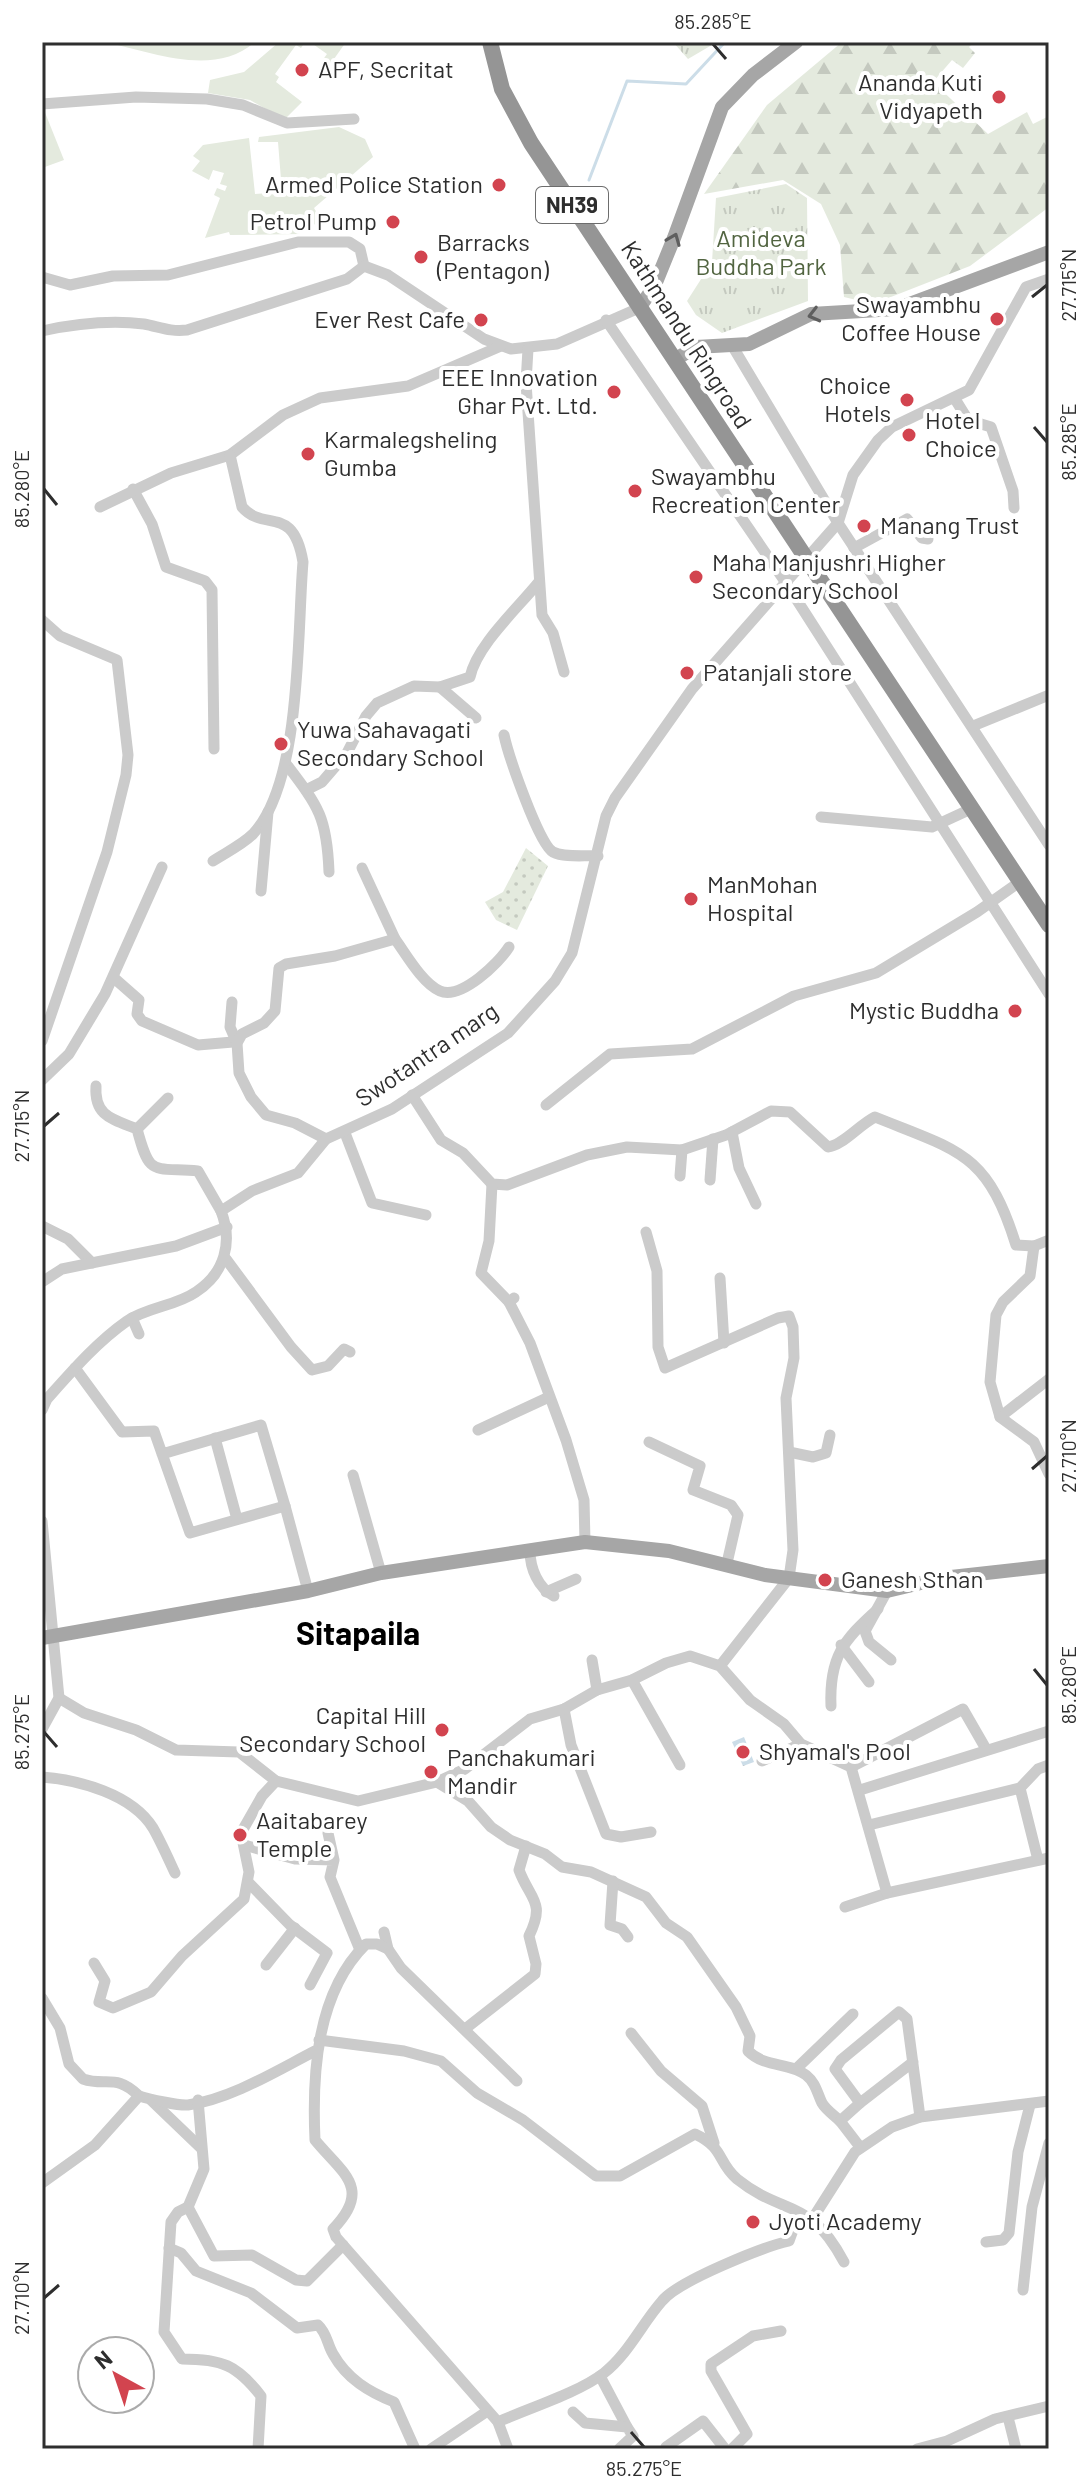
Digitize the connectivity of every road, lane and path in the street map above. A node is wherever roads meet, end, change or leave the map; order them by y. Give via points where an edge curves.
1 (490, 42) edge
2 (796, 42) edge
3 (42, 104) edge
4 (354, 119) dead end
5 (1049, 252) edge
6 (1028, 258) junction
7 (364, 266) junction
8 (42, 277) edge
9 (1049, 279) edge
10 (1026, 287) junction
11 (639, 308) junction
12 (606, 320) junction
13 (42, 331) edge
14 (501, 346) junction
15 (733, 347) junction
16 (528, 349) junction
17 (674, 360) junction
18 (955, 399) junction
19 (230, 455) junction
20 (133, 489) junction
21 (100, 507) dead end
22 (1014, 508) dead end
23 (838, 523) junction
24 (928, 539) dead end
25 (854, 548) junction
26 (808, 559) junction
27 (538, 583) junction
28 (786, 583) junction
29 (42, 620) edge
30 (564, 672) dead end
31 (440, 687) junction
32 (1049, 695) edge
33 (476, 718) dead end
34 (973, 726) junction
35 (504, 735) dead end
36 (214, 749) dead end
37 (287, 765) junction
38 (306, 790) junction
39 (973, 808) junction
40 (268, 811) junction
41 (821, 817) dead end
42 (940, 826) junction
43 (1049, 845) edge
44 (598, 856) junction
45 (213, 861) dead end
46 (162, 867) dead end
47 (362, 868) dead end
48 (329, 872) dead end
49 (1021, 881) junction
50 (261, 891) dead end
51 (987, 902) junction
52 (1049, 925) edge
53 (395, 939) junction
54 (509, 947) dead end
55 (295, 956) dead end
56 (335, 956) junction
57 (114, 978) junction
58 (1049, 994) edge
59 (232, 1002) dead end
60 (42, 1041) edge
61 (235, 1043) junction
62 (42, 1080) edge
63 (96, 1086) dead end
64 (412, 1095) junction
65 (168, 1098) dead end
66 (546, 1105) dead end
67 (137, 1129) junction
68 (732, 1132) junction
69 (345, 1133) junction
70 (326, 1139) junction
71 (713, 1139) junction
72 (682, 1150) junction
73 (680, 1176) dead end
74 (710, 1180) dead end
75 (492, 1184) junction
76 (756, 1204) dead end
77 (221, 1211) junction
78 (426, 1215) dead end
79 (42, 1226) edge
80 (227, 1227) junction
81 (646, 1232) dead end
82 (1049, 1240) edge
83 (1034, 1246) junction
84 (226, 1259) junction
85 (92, 1263) junction
86 (720, 1278) dead end
87 (42, 1282) edge
88 (132, 1318) junction
89 (139, 1334) dead end
90 (724, 1343) junction
91 (350, 1352) dead end
92 (75, 1368) junction
93 (1049, 1379) edge
94 (549, 1397) junction
95 (42, 1410) edge
96 (1000, 1417) junction
97 (478, 1430) dead end
98 (830, 1435) dead end
99 (215, 1438) junction
100 (649, 1442) dead end
101 (789, 1452) junction
102 (162, 1454) junction
103 (1049, 1474) edge
104 (353, 1475) dead end
105 (285, 1506) junction
106 (237, 1519) junction
107 (42, 1521) edge
108 (585, 1542) junction
109 (530, 1551) junction
110 (727, 1563) junction
111 (1049, 1566) edge
112 (381, 1573) junction
113 (789, 1578) junction
114 (576, 1579) dead end
115 (308, 1591) junction
116 (887, 1591) junction
117 (878, 1609) junction
118 (48, 1638) edge
119 (841, 1645) junction
120 (592, 1660) dead end
121 (891, 1660) dead end
122 (720, 1666) junction
123 (632, 1680) junction
124 (869, 1682) dead end
125 (597, 1690) junction
126 (59, 1698) junction
127 (831, 1706) dead end
128 (564, 1709) junction
129 (42, 1729) edge
130 (1049, 1731) edge
131 (801, 1744) junction
132 (986, 1749) junction
133 (762, 1761) dead end
134 (680, 1765) dead end
135 (1049, 1765) edge
136 (851, 1767) junction
137 (42, 1777) edge
138 (276, 1781) junction
139 (437, 1782) junction
140 (1020, 1788) junction
141 (860, 1790) junction
142 (869, 1825) junction
143 (651, 1832) dead end
144 (244, 1845) junction
145 (526, 1846) junction
146 (1044, 1859) edge
147 (175, 1873) dead end
148 (613, 1881) junction
149 (249, 1883) junction
150 (887, 1893) junction
151 (845, 1907) dead end
152 (295, 1928) junction
153 (384, 1932) dead end
154 (628, 1937) dead end
155 (388, 1949) junction
156 (360, 1950) junction
157 (94, 1963) dead end
158 (266, 1965) dead end
159 (310, 1985) dead end
160 (42, 1998) edge
161 (853, 2014) dead end
162 (465, 2029) junction
163 (631, 2033) dead end
164 (317, 2046) junction
165 (913, 2062) junction
166 (796, 2069) junction
167 (517, 2081) dead end
168 (145, 2098) junction
169 (198, 2100) junction
170 (1049, 2101) edge
171 (860, 2103) junction
172 (1030, 2105) junction
173 (920, 2117) junction
174 (840, 2121) junction
175 (714, 2143) junction
176 (1049, 2143) edge
177 (860, 2147) junction
178 (201, 2148) junction
179 (42, 2183) edge
180 (188, 2207) junction
181 (813, 2218) junction
182 (986, 2242) dead end
183 (343, 2245) junction
184 (169, 2248) junction
185 (844, 2262) dead end
186 (1023, 2290) dead end
187 (781, 2331) dead end
188 (600, 2376) junction
189 (1048, 2410) edge
190 (486, 2412) junction
191 (573, 2412) dead end
192 (1008, 2417) junction
193 (498, 2422) junction
194 (627, 2427) junction
195 (666, 2447) edge
196 (922, 2448) edge
197 (258, 2449) edge
198 (415, 2449) edge
199 (431, 2449) edge
200 (508, 2449) edge
201 (619, 2449) edge
202 (725, 2449) edge
203 (732, 2449) edge
204 (1016, 2449) edge

1 - 11 highway, Kathmandu Ringroad / NH39 via 502,89 524,132
11 -> 2 main road via 670,250 722,107
3 - 4 street via 136,97 211,99 287,123
5 - 6 main road
6 - 10 street
6 -> 15 main road via 896,309 811,314
7 - 8 street via 360,249 349,242 298,242 168,275 113,276 70,285
7 - 13 street via 347,279 187,330 122,324
7 - 14 street via 388,275
9 - 10 street
10 - 18 street via 975,382
11 - 12 street
11 - 17 highway, Kathmandu Ringroad / NH39
12 - 16 street via 557,344
12 - 28 street
14 - 16 street
14 - 19 street via 408,386 320,398 283,415
15 - 17 main road via 696,347
15 - 23 street
16 - 27 street
17 - 26 highway, Kathmandu Ringroad / NH39
18 - 22 street via 968,420 991,427
18 - 23 street via 922,410 878,440 853,475
19 - 20 street
19 - 37 street via 242,507 288,526 301,549
20 - 21 street
20 - 36 street via 166,567 205,581 212,590
23 - 25 street
23 - 26 street, Swotantra marg
24 - 25 street via 907,519
25 - 34 street
26 - 28 street, Swotantra marg
26 - 39 highway, Kathmandu Ringroad / NH39
27 - 30 street via 542,615
27 - 31 street via 493,635 470,677
28 - 42 street
28 - 44 street, Swotantra marg via 692,689 615,798
29 - 60 street via 60,636 117,660 128,755 107,852
31 - 33 street
31 - 38 street via 414,686 377,703 347,753 322,782
32 - 34 street
34 - 43 street
35 - 44 street via 512,772 546,847 560,854
37 - 38 street
37 - 40 street
38 - 48 street via 328,832
39 - 42 street
39 - 49 highway, Kathmandu Ringroad / NH39
40 - 45 street via 252,834
40 - 50 street
41 - 42 street
42 - 51 street
44 - 64 street, Swotantra marg via 572,953 555,981 508,1033
46 - 57 street
47 - 53 street
49 - 51 street
49 - 52 highway, Kathmandu Ringroad / NH39
51 - 58 street
51 - 66 street via 876,973 794,996 692,1049 610,1054
53 - 54 street via 442,992 480,977 499,964
53 - 56 street
55 - 56 street
56 - 61 street via 282,966 275,1011
57 - 61 street via 139,1000 142,1021 198,1045
57 - 62 street via 69,1054
59 - 61 street
61 - 70 street via 239,1073 266,1115
63 - 67 street via 94,1103 102,1115
64 - 69 street, Swotantra marg
64 - 75 street via 441,1140 463,1153
65 - 67 street
67 - 77 street via 147,1163 153,1168 198,1171
68 - 71 street
68 - 76 street via 739,1168
68 - 83 street via 771,1111 790,1112 828,1147 875,1117 970,1159 992,1187 1016,1245
69 - 70 street, Swotantra marg
69 - 78 street via 372,1203
70 - 77 street via 298,1173 252,1191
71 - 72 street
71 - 74 street
72 - 73 street
72 - 75 street via 627,1147 587,1155 507,1185
75 - 94 street via 489,1241 481,1273 511,1300
77 - 80 street
79 - 85 street via 68,1239
80 - 84 street
80 - 85 street via 176,1246
81 - 90 street via 657,1271 658,1347 665,1368
82 - 83 street
83 - 96 street via 1030,1276 996,1315 990,1382
84 - 88 street via 196,1292
84 - 91 street via 312,1370 328,1366 344,1349
85 - 87 street via 62,1269
86 - 90 street
88 - 89 street
88 - 92 street
90 - 101 street via 778,1318 790,1318 794,1358 786,1398
92 - 95 street
92 - 102 street via 116,1427 127,1434 154,1431
93 - 96 street
94 - 97 street
94 - 108 street via 584,1500
96 - 103 street via 1034,1442
98 - 101 street via 826,1453 813,1457
99 - 102 street
99 - 105 street via 261,1425
99 - 106 street
100 - 110 street via 700,1466 693,1490 731,1505 738,1515
101 - 113 street
102 - 106 street via 190,1533
104 - 112 street
105 - 106 street
105 - 115 street
107 - 118 street
108 - 109 main road
108 - 110 main road
109 - 112 main road
109 - 114 street via 530,1565 550,1594
110 - 113 main road
111 - 116 main road via 942,1578
112 - 115 main road
113 - 116 main road
113 - 122 street
115 - 118 main road
116 - 117 street
117 - 119 street
117 - 121 street via 865,1631 869,1642
118 - 126 street
119 - 124 street
119 - 127 street via 830,1677
120 - 125 street
122 - 123 street via 690,1656
122 - 131 street
123 - 125 street
123 - 134 street
125 - 128 street
126 - 129 street
126 - 138 street via 176,1750 239,1752
128 - 139 street via 530,1719 465,1769
128 - 143 street via 568,1737 606,1834
130 - 132 street
131 - 133 street
131 - 136 street
132 - 136 street via 963,1709
132 - 141 street
135 - 140 street
136 - 141 street
137 - 147 street via 102,1791 127,1803 153,1828
138 - 139 street via 358,1801
138 - 144 street via 241,1833
139 - 145 street via 468,1801 491,1827
140 - 142 street
140 - 146 street
141 - 142 street
142 - 150 street
144 - 149 street
144 - 156 street via 269,1854 334,1860 330,1877
145 - 148 street via 562,1867
145 - 162 street via 519,1870 538,1903 529,1936 535,1974
146 - 150 street
148 - 154 street via 610,1925
148 - 166 street via 638,1890 666,1923 687,1937 736,2007 750,2036 748,2051 777,2067
149 - 152 street
149 - 157 street via 238,1907 182,1956 151,1992 113,2008 99,2002 105,1981
150 - 151 street
152 - 158 street
152 - 159 street via 327,1953
153 - 155 street
155 - 156 street via 366,1944
155 - 162 street
156 - 164 street via 339,1981
160 - 168 street via 60,2028 69,2064 83,2079 113,2079
161 - 166 street
162 - 167 street
163 - 175 street via 661,2071 702,2106
164 - 169 street via 226,2096
164 - 175 street via 404,2051 441,2061 477,2093 523,2120 596,2176 620,2176 695,2134
164 - 183 street via 315,2140 351,2179 353,2195 333,2229
165 - 171 street
165 - 171 street via 907,2019 899,2012 835,2069
165 - 173 street
166 - 174 street via 810,2078 825,2108
168 - 169 street via 188,2105
168 - 178 street
168 - 179 street via 95,2145
169 - 178 street
170 - 172 street
171 - 174 street
172 - 173 street
172 - 182 street via 1018,2152 1009,2233 1003,2240
173 - 177 street
174 - 177 street
175 - 181 street via 734,2177
176 - 186 street via 1032,2207
177 - 181 street
178 - 180 street via 204,2169
180 - 183 street via 214,2256 252,2255 296,2280 307,2281
180 - 184 street via 171,2222
181 - 185 street
181 - 188 street via 797,2219 789,2241 690,2281 664,2298 622,2358
183 - 190 street
184 - 197 street via 164,2332 182,2359 209,2359 242,2371 261,2396
184 - 198 street via 196,2271 251,2293 297,2328 318,2325 332,2354 360,2386 394,2402
187 - 203 street via 753,2336 711,2364 747,2434
188 - 193 street
188 - 194 street
189 - 192 street
190 - 193 street
190 - 199 street
191 - 194 street via 585,2423
192 - 196 street
192 - 204 street
193 - 200 street
194 - 201 street via 633,2436
195 - 202 street via 703,2421

